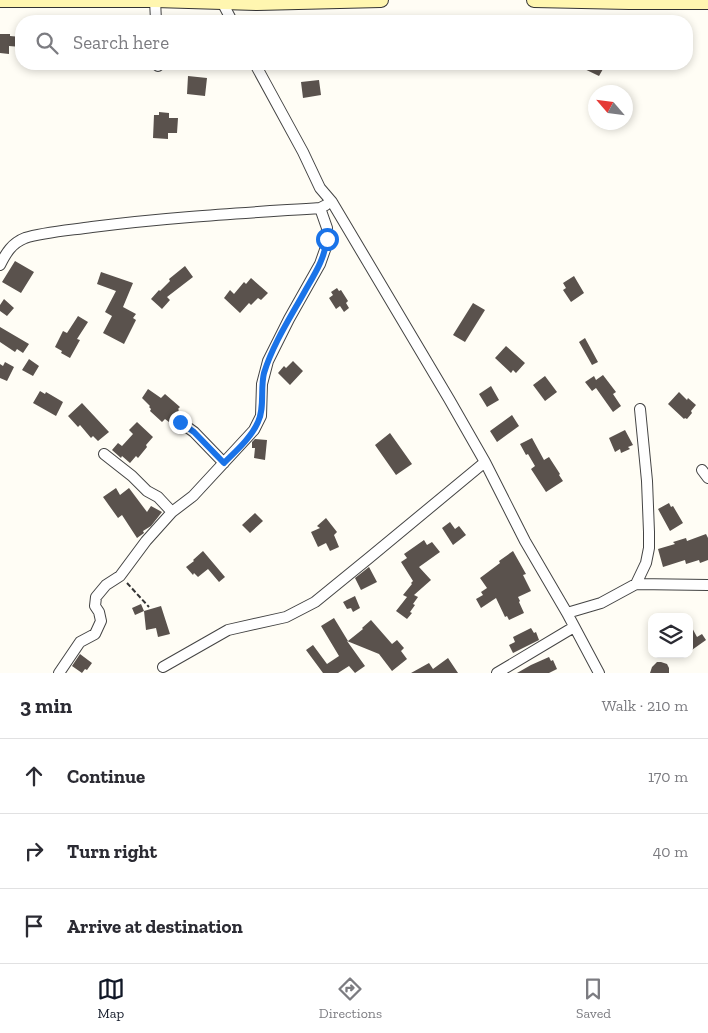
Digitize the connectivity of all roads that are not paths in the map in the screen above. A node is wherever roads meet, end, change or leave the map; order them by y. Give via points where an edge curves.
1 (0, 0) edge
2 (155, 0) edge
3 (381, 0) edge
4 (534, 0) edge
5 (332, 1) edge
6 (222, 2) junction
7 (708, 2) edge
8 (156, 15) edge
9 (229, 15) edge
10 (258, 70) edge
11 (332, 202) junction
12 (320, 208) junction
13 (0, 265) edge
14 (640, 409) dead end
15 (180, 422) dead end
16 (104, 454) dead end
17 (485, 462) junction
18 (224, 463) junction
19 (172, 512) junction
20 (636, 584) junction
21 (708, 585) edge
22 (568, 613) junction
23 (574, 627) junction
24 (163, 667) dead end
25 (59, 673) edge
26 (497, 673) edge
27 (599, 673) edge

1 - 2 street
2 - 6 street
2 - 8 street
3 - 5 street
4 - 7 street
5 - 6 street
6 - 9 street
10 - 11 street via 320,188
11 - 12 street
11 - 17 street
12 - 13 street via 122,223 42,234 16,243 6,252
12 - 18 street via 327,228 324,254 268,361 262,384 261,416 254,430
14 - 20 street via 649,532 646,562
15 - 18 street
16 - 19 street
17 - 22 street via 525,542
17 - 24 street via 315,602 286,617 228,630
18 - 19 street via 193,496
19 - 25 street via 120,576 96,597 101,621 95,634 80,642
20 - 21 street
20 - 22 street via 601,604
22 - 23 street
23 - 26 street
23 - 27 street

